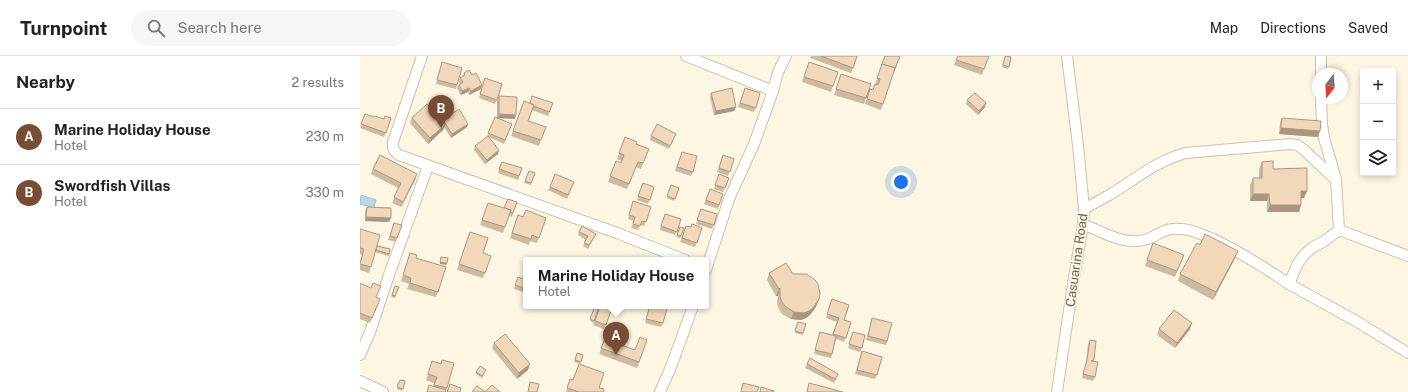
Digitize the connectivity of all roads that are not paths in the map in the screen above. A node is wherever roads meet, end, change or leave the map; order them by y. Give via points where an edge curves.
1 (422, 56) edge
2 (686, 56) edge
3 (786, 56) edge
4 (1068, 56) edge
5 (1321, 56) edge
6 (1321, 68) edge
7 (773, 91) junction
8 (1321, 104) edge
9 (428, 166) junction
10 (1336, 179) junction
11 (1084, 209) junction
12 (1083, 224) junction
13 (1339, 230) junction
14 (1408, 256) edge
15 (677, 257) edge
16 (709, 260) edge
17 (1289, 284) junction
18 (692, 309) edge
19 (1408, 353) edge
20 (360, 355) edge
21 (360, 381) edge
22 (383, 392) edge
23 (660, 392) edge
24 (1057, 392) edge

1 - 9 street via 392,147 399,155
2 - 7 street
3 - 7 street
4 - 11 street, Casuarina Road
5 - 6 street
7 - 16 street via 754,144 729,199
8 - 10 street via 1324,138
9 - 15 street
9 - 20 street
10 - 11 street via 1298,145 1184,153 1153,166
10 - 13 street
11 - 12 street, Casuarina Road
12 - 17 street via 1129,241 1144,240 1169,228 1183,229 1233,249
12 - 24 street, Casuarina Road
13 - 14 street
13 - 17 street via 1304,255 1298,262
17 - 19 street
18 - 23 street
21 - 22 street

